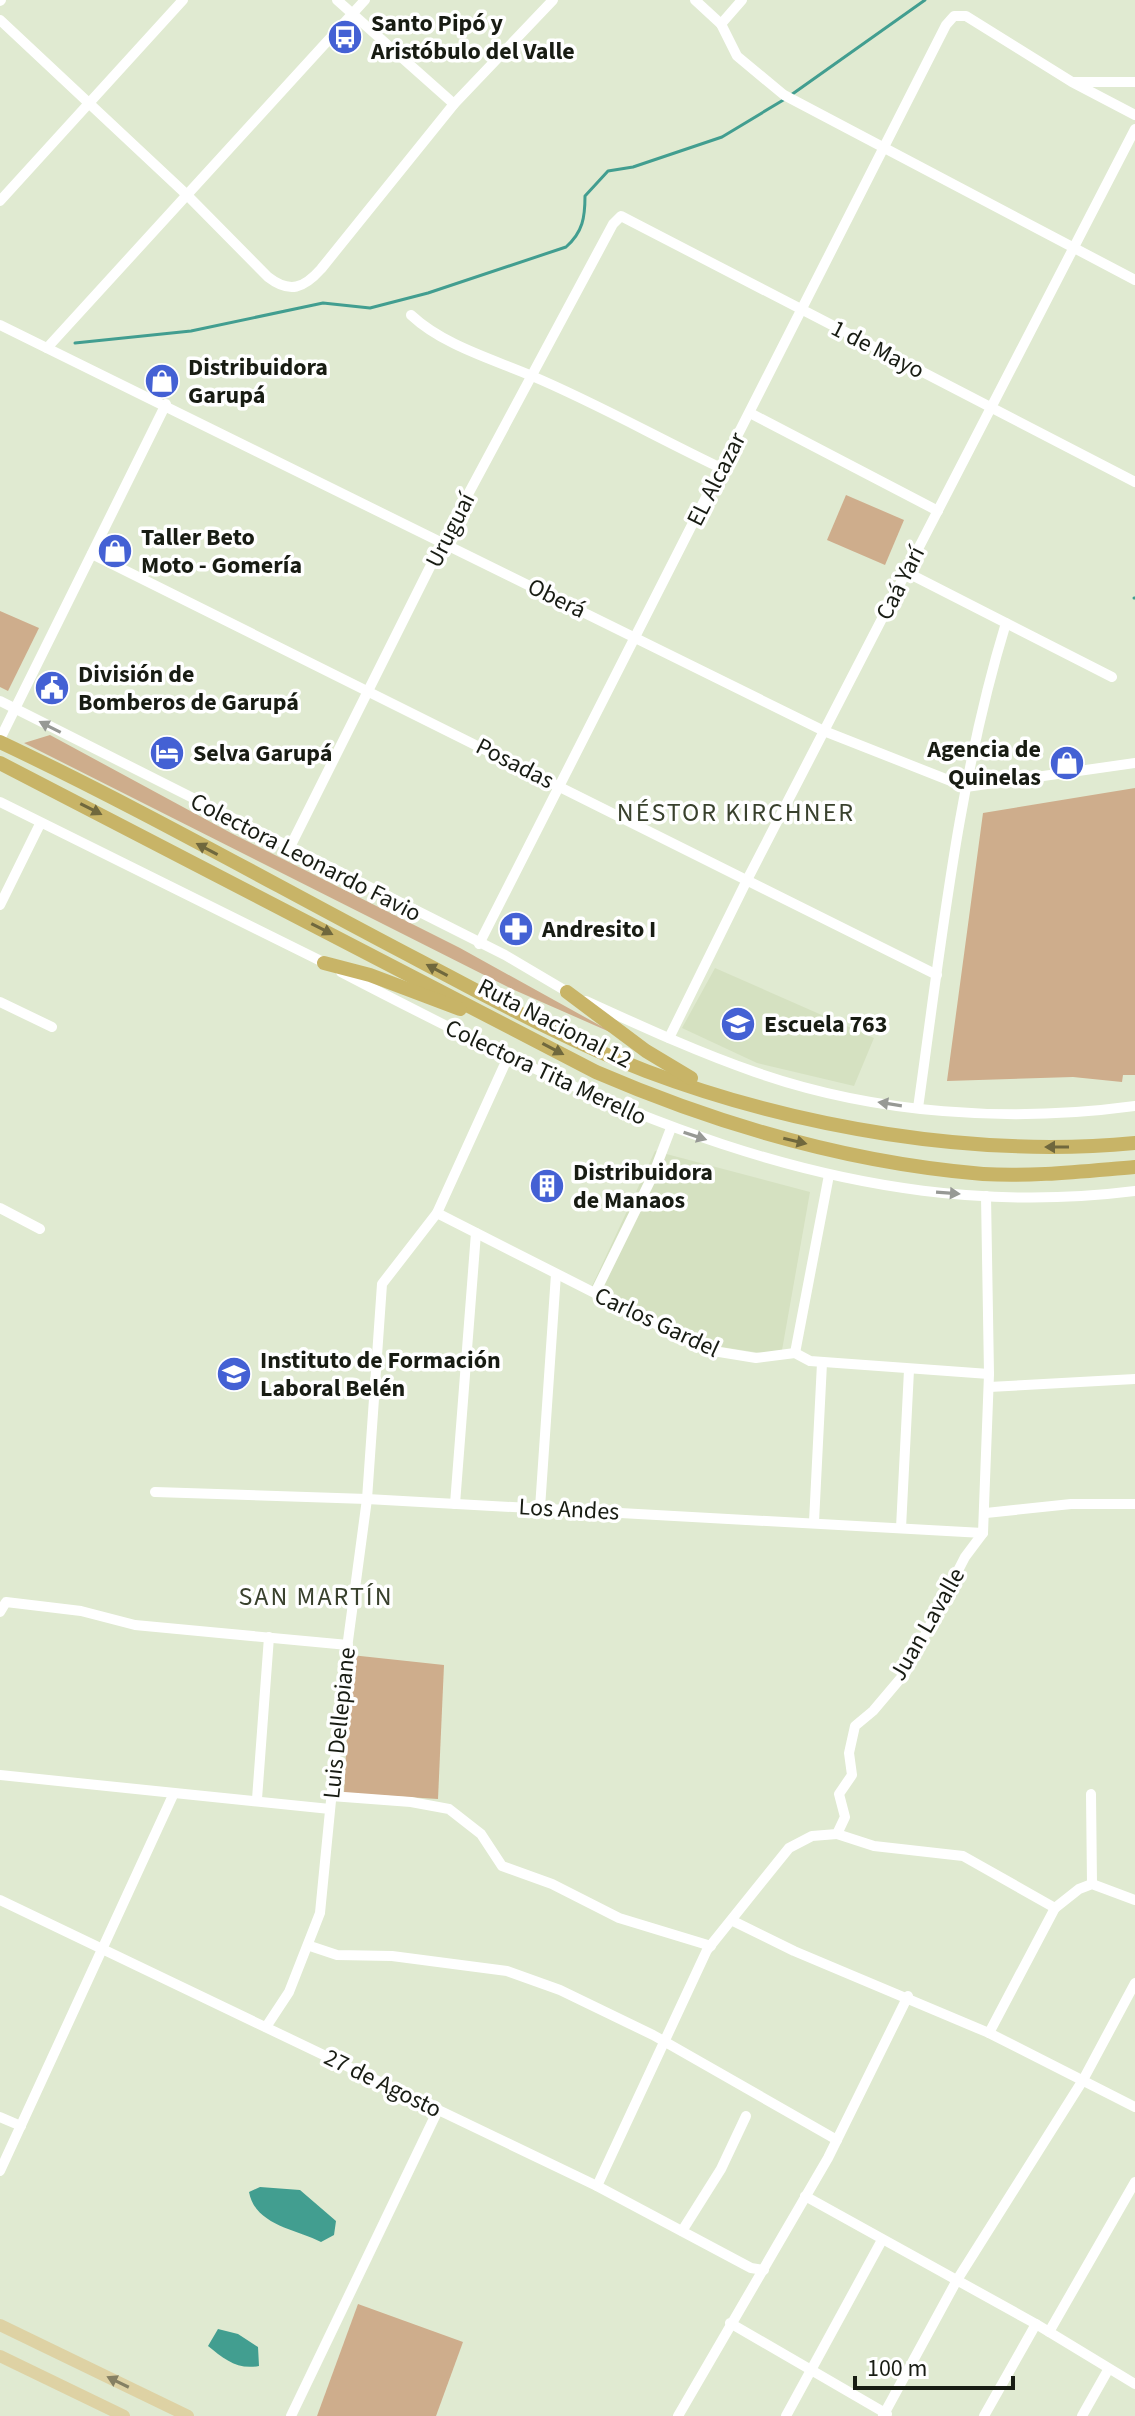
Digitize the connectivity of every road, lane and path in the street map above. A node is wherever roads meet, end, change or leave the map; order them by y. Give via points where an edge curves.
1 (183, 0) edge
2 (337, 0) edge
3 (365, 0) edge
4 (553, 0) edge
5 (695, 0) edge
6 (742, 0) edge
7 (352, 14) junction
8 (0, 20) edge
9 (723, 29) junction
10 (1072, 82) junction
11 (1135, 82) edge
12 (454, 104) junction
13 (87, 105) junction
14 (1135, 115) edge
15 (1135, 129) edge
16 (883, 147) junction
17 (187, 195) junction
18 (0, 201) edge
19 (621, 216) joint
20 (1073, 247) junction
21 (1135, 280) edge
22 (801, 308) junction
23 (411, 315) dead end
24 (0, 325) edge
25 (47, 348) junction
26 (533, 376) junction
27 (166, 404) junction
28 (991, 408) junction
29 (750, 413) junction
30 (721, 468) junction
31 (1135, 482) edge
32 (938, 511) junction
33 (443, 541) junction
34 (92, 554) junction
35 (906, 572) junction
36 (1006, 623) junction
37 (637, 637) junction
38 (1112, 677) dead end
39 (371, 691) junction
40 (0, 701) edge
41 (14, 708) junction
42 (824, 731) junction
43 (1, 737) edge
44 (0, 763) edge
45 (1135, 763) edge
46 (561, 786) junction
47 (966, 787) junction
48 (0, 802) edge
49 (40, 824) junction
50 (289, 849) junction
51 (747, 880) junction
52 (0, 905) edge
53 (479, 944) junction
54 (324, 963) junction
55 (937, 975) junction
56 (567, 992) junction
57 (0, 1002) edge
58 (52, 1027) dead end
59 (524, 1033) junction
60 (669, 1038) junction
61 (508, 1057) junction
62 (719, 1094) junction
63 (1135, 1106) edge
64 (918, 1108) junction
65 (671, 1128) junction
66 (1135, 1143) edge
67 (1135, 1167) edge
68 (829, 1175) junction
69 (1135, 1191) edge
70 (986, 1196) junction
71 (0, 1208) edge
72 (437, 1213) junction
73 (40, 1229) dead end
74 (476, 1233) junction
75 (556, 1274) junction
76 (595, 1293) junction
77 (795, 1353) junction
78 (822, 1363) junction
79 (909, 1370) junction
80 (989, 1374) junction
81 (1135, 1379) edge
82 (989, 1387) junction
83 (155, 1492) dead end
84 (367, 1499) junction
85 (455, 1504) junction
86 (1135, 1504) edge
87 (540, 1508) junction
88 (986, 1513) junction
89 (814, 1522) junction
90 (901, 1528) junction
91 (983, 1533) junction
92 (3, 1607) edge
93 (269, 1637) junction
94 (348, 1645) junction
95 (0, 1775) edge
96 (174, 1793) junction
97 (1091, 1794) dead end
98 (331, 1796) junction
99 (257, 1799) junction
100 (330, 1809) junction
101 (837, 1834) junction
102 (1092, 1884) junction
103 (0, 1900) edge
104 (1135, 1900) edge
105 (1055, 1908) junction
106 (733, 1921) junction
107 (310, 1946) junction
108 (711, 1946) junction
109 (103, 1948) junction
110 (1135, 1983) edge
111 (908, 1996) junction
112 (266, 2027) junction
113 (989, 2033) junction
114 (665, 2044) junction
115 (1083, 2080) junction
116 (1135, 2107) edge
117 (438, 2110) junction
118 (746, 2116) dead end
119 (0, 2117) edge
120 (21, 2126) junction
121 (837, 2140) junction
122 (0, 2171) edge
123 (1135, 2182) edge
124 (597, 2186) junction
125 (805, 2196) junction
126 (682, 2231) junction
127 (882, 2240) junction
128 (764, 2270) junction
129 (957, 2280) junction
130 (730, 2323) junction
131 (1036, 2324) junction
132 (0, 2325) edge
133 (1049, 2332) junction
134 (0, 2356) edge
135 (1108, 2370) junction
136 (811, 2371) junction
137 (1133, 2379) edge
138 (886, 2415) edge
139 (124, 2416) edge
140 (188, 2416) edge
141 (291, 2416) edge
142 (678, 2416) edge
143 (786, 2416) edge
144 (984, 2416) edge
145 (1082, 2416) edge

1 - 13 street
2 - 7 street
3 - 7 street
4 - 12 street
5 - 9 street
6 - 9 street
7 - 12 street
7 - 17 street
8 - 13 street
9 - 16 street via 737,56 784,95
10 - 11 street
10 - 14 street
10 - 16 street, EL Alcazar via 966,16 954,16
12 - 17 street via 307,284 280,286
13 - 17 street
13 - 18 street
15 - 20 street, Caá Yarí
16 - 20 street
16 - 22 street, EL Alcazar
17 - 25 street
19 - 22 street, 1 de Mayo
19 - 26 street, Uruguaí
20 - 21 street
20 - 28 street, Caá Yarí
22 - 28 street, 1 de Mayo
22 - 29 street, EL Alcazar
23 - 26 street via 487,358
24 - 25 street, Oberá
25 - 27 street, Oberá
26 - 30 street
26 - 33 street, Uruguaí
27 - 33 street, Oberá via 306,478
27 - 34 street
28 - 31 street, 1 de Mayo
28 - 32 street, Caá Yarí
29 - 30 street, EL Alcazar
29 - 32 street
30 - 37 street, EL Alcazar
32 - 35 street, Caá Yarí
33 - 37 street, Oberá
33 - 39 street, Uruguaí
34 - 39 street, Posadas
34 - 41 street
35 - 36 street
35 - 42 street, Caá Yarí
36 - 38 street
36 - 47 street via 985,690
37 - 42 street, Oberá
37 - 46 street, EL Alcazar
39 - 46 street, Posadas
39 - 50 street, Uruguaí
40 - 41 street, Colectora Leonardo Favio
41 - 43 street
50 -> 41 street, Colectora Leonardo Favio
42 - 47 street, Oberá
42 - 51 street, Caá Yarí
62 -> 43 highway, Ruta Nacional 12 via 587,1046
44 -> 59 highway, Ruta Nacional 12
45 - 47 street, Oberá
46 - 51 street, Posadas
46 - 53 street, EL Alcazar
47 - 55 street
48 - 49 street, Colectora Tita Merello
49 - 52 street
49 - 54 street, Colectora Tita Merello
50 - 53 street, Colectora Leonardo Favio
51 - 55 street, Posadas
51 - 60 street, Caá Yarí
53 - 56 street, Colectora Leonardo Favio
54 - 59 highway
54 - 61 street, Colectora Tita Merello
55 - 64 street
56 - 60 street, Colectora Leonardo Favio
56 - 62 highway via 646,1051
57 - 58 street
59 -> 67 highway, Ruta Nacional 12 via 645,1093 777,1137 859,1156 985,1174
64 -> 60 street via 763,1075
61 - 65 street, Colectora Tita Merello
61 - 72 street, Luis Dellepiane
66 -> 62 highway, Ruta Nacional 12 via 1059,1148 953,1144 862,1130
63 - 64 street via 1001,1114
65 -> 68 street, Colectora Tita Merello
65 - 76 street
68 -> 70 street, Colectora Tita Merello
68 - 77 street
69 - 70 street, Colectora Tita Merello
70 - 80 street, Juan Lavalle
71 - 73 street
72 - 74 street, Carlos Gardel
72 - 84 street, Luis Dellepiane via 382,1284
74 - 75 street, Carlos Gardel
74 - 85 street
75 - 76 street, Carlos Gardel
75 - 87 street
76 - 77 street, Carlos Gardel via 707,1350 756,1358
77 - 78 street, Carlos Gardel
78 - 79 street, Carlos Gardel
78 - 89 street
79 - 80 street, Carlos Gardel
79 - 90 street
80 - 82 street, Juan Lavalle
81 - 82 street
82 - 88 street, Juan Lavalle
83 - 84 street, Los Andes
84 - 85 street, Los Andes
84 - 94 street, Luis Dellepiane
85 - 87 street, Los Andes
86 - 88 street
87 - 89 street, Los Andes
88 - 91 street, Juan Lavalle
89 - 90 street, Los Andes
90 - 91 street, Los Andes
91 - 101 street, Juan Lavalle via 965,1557 906,1672 855,1726 849,1753 852,1775 839,1794 845,1817
92 - 93 street via 81,1611 135,1625
93 - 94 street
93 - 99 street
94 - 98 street, Luis Dellepiane
95 - 96 street
96 - 99 street
96 - 109 street
97 - 102 street
98 - 100 street, Luis Dellepiane
98 - 108 street via 449,1809 481,1834 502,1866 619,1918
99 - 100 street
100 - 107 street, Luis Dellepiane via 320,1913
101 - 105 street via 874,1846 963,1856
101 - 106 street via 812,1836 789,1848
102 - 104 street
102 - 105 street
103 - 109 street, 27 de Agosto
105 - 113 street
106 - 108 street
106 - 111 street
107 - 112 street, Luis Dellepiane
107 - 114 street via 337,1955 392,1956 507,1971 560,1990
108 - 114 street
109 - 112 street, 27 de Agosto
109 - 120 street
110 - 115 street
111 - 113 street
111 - 121 street
112 - 117 street, 27 de Agosto
113 - 115 street
114 - 121 street
114 - 124 street
115 - 116 street
115 - 129 street
117 - 124 street, 27 de Agosto
117 - 141 street
118 - 126 street
119 - 120 street
120 - 122 street
121 - 125 street
123 - 133 street
124 - 126 street, 27 de Agosto
125 - 127 street
125 - 128 street
126 - 128 street, 27 de Agosto
127 - 129 street
127 - 136 street
128 - 130 street
129 - 131 street
129 - 138 street
130 - 136 street
130 - 142 street
131 - 133 street
131 - 144 street
140 -> 132 main road
133 - 135 street
134 - 139 main road
135 - 137 street
135 - 145 street
136 - 138 street
136 - 143 street

